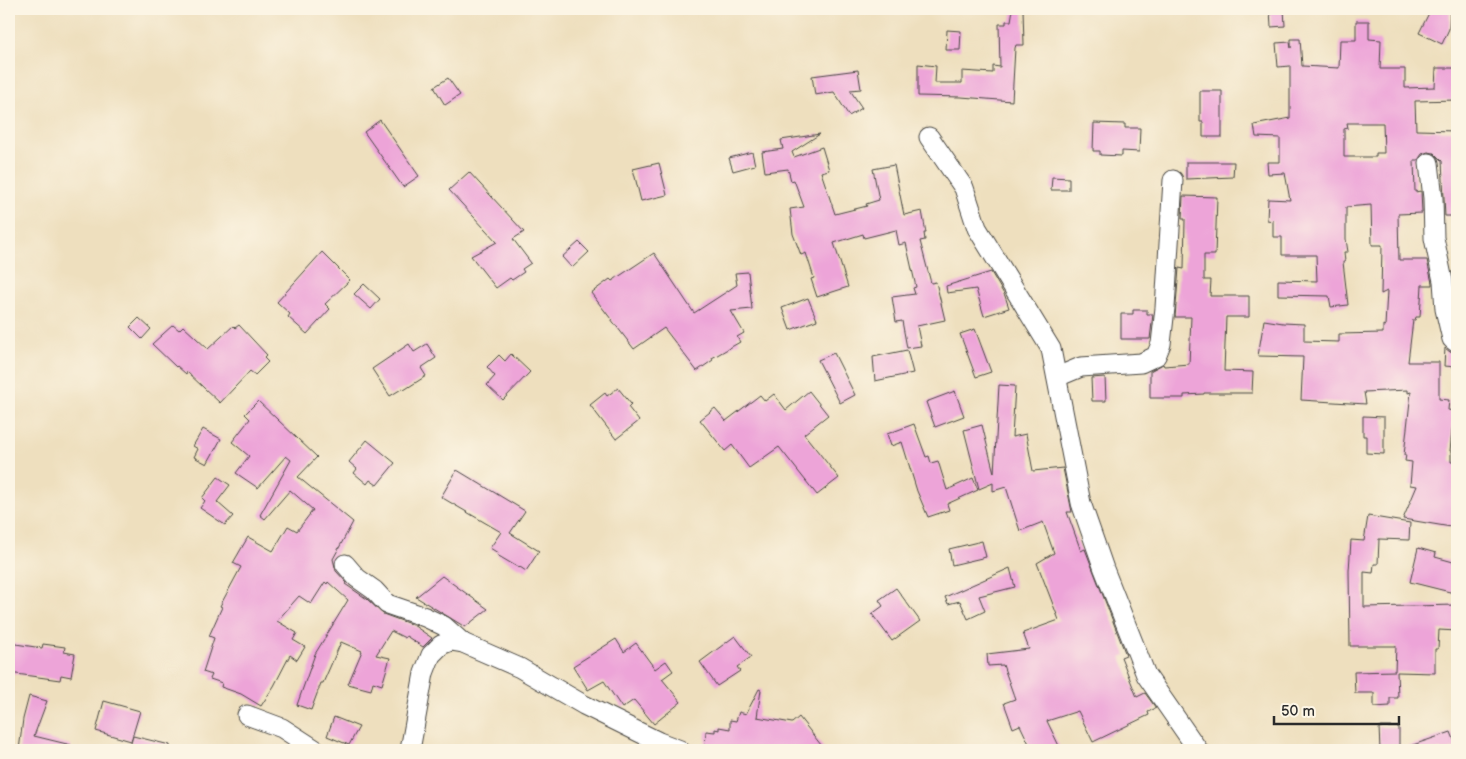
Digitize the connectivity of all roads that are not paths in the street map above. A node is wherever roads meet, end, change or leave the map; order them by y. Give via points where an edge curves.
1 (929, 137) dead end
2 (1429, 164) dead end
3 (1173, 180) dead end
4 (1457, 344) edge
5 (1057, 377) junction
6 (345, 564) dead end
7 (463, 642) junction
8 (247, 716) dead end
9 (316, 750) edge
10 (410, 750) edge
11 (680, 750) edge
12 (1198, 750) edge

1 - 5 street via 964,188 976,228 1050,349
2 - 4 street via 1434,238 1445,309 1452,339
3 - 5 street via 1165,308 1161,344 1156,356 1141,363 1081,368
5 - 12 street via 1081,503 1104,569 1146,675
6 - 7 street via 387,604 444,626
7 - 10 street via 451,641 440,645 431,656 424,673
7 - 11 street
8 - 9 street via 282,728

